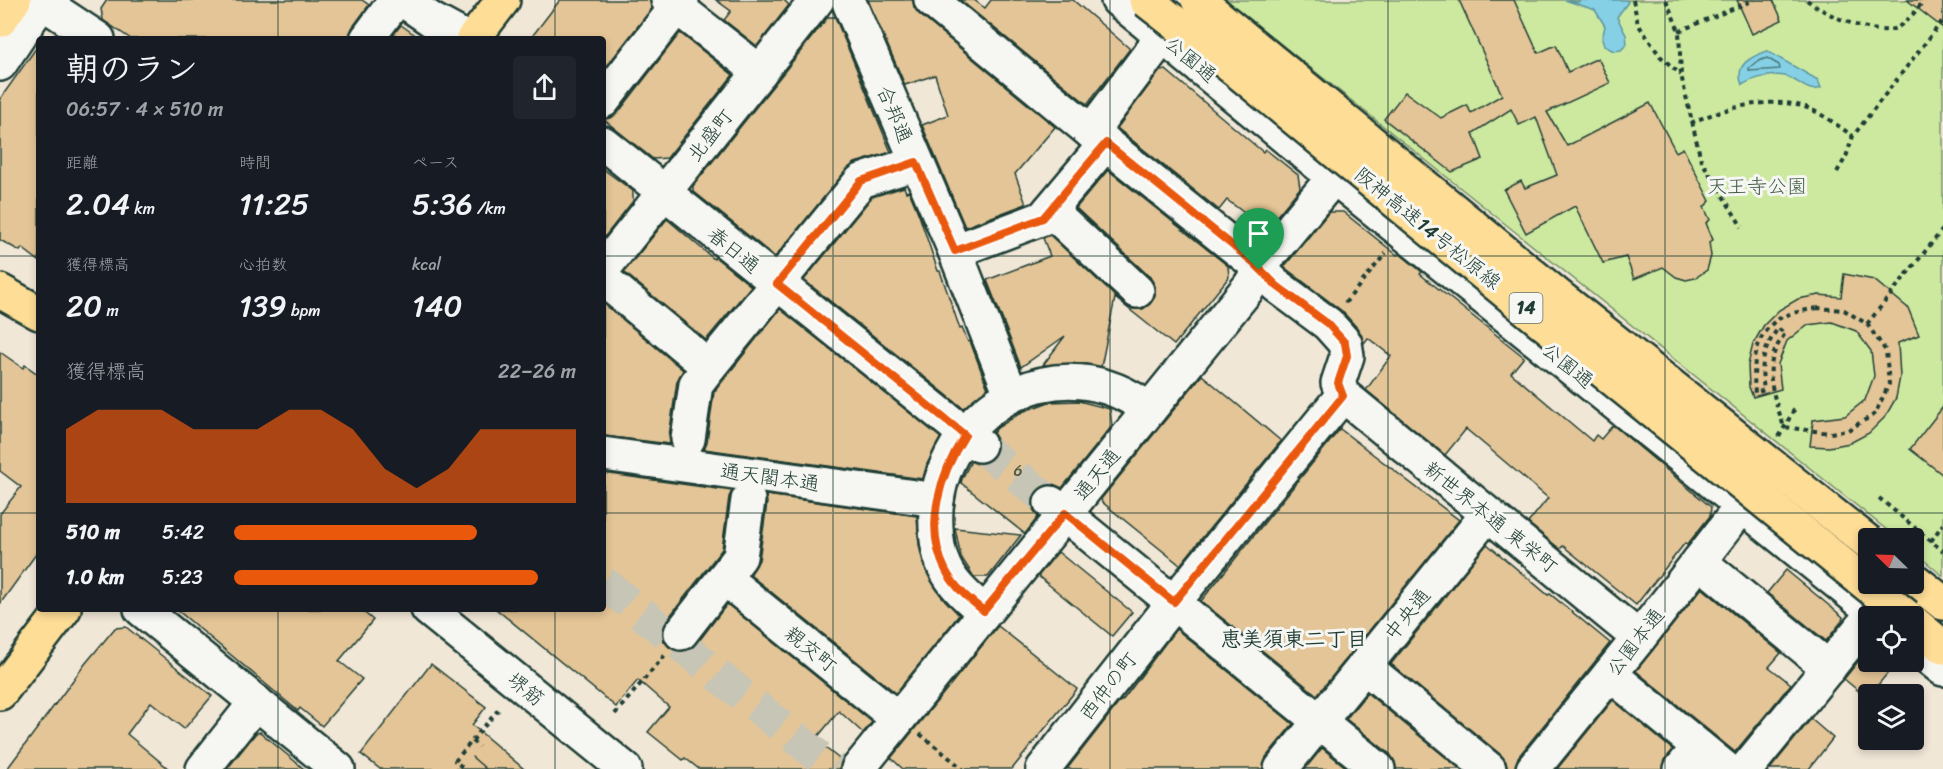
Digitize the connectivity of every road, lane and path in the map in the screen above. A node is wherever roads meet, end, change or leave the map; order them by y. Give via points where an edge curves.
1 (4, 0) edge
2 (396, 0) edge
3 (403, 0) edge
4 (503, 0) edge
5 (817, 0) edge
6 (848, 0) edge
7 (931, 0) edge
8 (1118, 0) edge
9 (1146, 0) edge
10 (1198, 0) edge
11 (1633, 0) edge
12 (1666, 0) edge
13 (1754, 0) edge
14 (1807, 0) edge
15 (1924, 0) edge
16 (676, 2) edge
17 (39, 3) edge
18 (0, 6) edge
19 (0, 20) edge
20 (1943, 20) edge
21 (1679, 32) junction
22 (93, 36) edge
23 (369, 36) edge
24 (461, 36) edge
25 (475, 36) edge
26 (1163, 36) junction
27 (0, 64) edge
28 (760, 72) junction
29 (1681, 75) junction
30 (606, 97) edge
31 (1691, 123) junction
32 (1853, 136) junction
33 (1098, 137) junction
34 (606, 145) edge
35 (916, 162) junction
36 (1837, 172) dead end
37 (1334, 177) junction
38 (664, 193) junction
39 (1050, 210) junction
40 (1742, 227) dead end
41 (1943, 229) edge
42 (955, 251) junction
43 (1388, 251) dead end
44 (606, 265) edge
45 (1268, 278) junction
46 (606, 281) edge
47 (777, 284) junction
48 (0, 291) edge
49 (1137, 291) dead end
50 (36, 311) edge
51 (1328, 324) junction
52 (1868, 324) junction
53 (709, 367) junction
54 (1011, 394) junction
55 (1343, 396) junction
56 (1149, 410) junction
57 (688, 439) dead end
58 (972, 440) junction
59 (606, 454) edge
60 (1879, 498) dead end
61 (748, 500) dead end
62 (937, 500) junction
63 (1058, 508) junction
64 (1487, 515) junction
65 (1735, 515) dead end
66 (1943, 524) edge
67 (1858, 533) edge
68 (1931, 541) junction
69 (1943, 551) edge
70 (1699, 561) junction
71 (1924, 577) edge
72 (724, 578) junction
73 (1924, 588) edge
74 (1943, 589) edge
75 (1174, 602) junction
76 (1943, 603) edge
77 (1861, 606) edge
78 (1894, 606) edge
79 (984, 611) junction
80 (62, 612) edge
81 (145, 612) edge
82 (432, 612) edge
83 (1924, 631) edge
84 (1858, 634) edge
85 (1639, 638) junction
86 (676, 641) joint
87 (1943, 647) edge
88 (1924, 654) edge
89 (1364, 666) junction
90 (1829, 668) junction
91 (1943, 669) edge
92 (1610, 674) junction
93 (0, 693) edge
94 (256, 702) junction
95 (499, 709) dead end
96 (615, 714) dead end
97 (1319, 721) junction
98 (908, 725) junction
99 (472, 741) junction
100 (479, 747) dead end
101 (1690, 758) edge
102 (462, 767) dead end
103 (1744, 768) edge
104 (203, 769) edge
105 (338, 769) edge
106 (625, 769) edge
107 (858, 769) edge
108 (963, 769) edge
109 (1042, 769) edge
110 (1281, 769) edge
111 (1378, 769) edge
112 (1489, 769) edge
113 (1533, 769) edge

1 - 18 main road
2 - 23 street
3 - 24 street
4 - 25 main road
5 - 28 street, 北盛町
6 - 35 street, 合邦通
7 - 33 street
8 - 26 street, 公園通
9 - 78 main road, 阪神高速14号松原線 / 14, bridge
10 - 67 main road, 阪神高速14号松原線 / 14, bridge via 1558,296
11 - 29 path via 1638,24 1660,56
12 - 21 path
13 - 21 path
14 - 15 path via 1840,20 1872,30 1896,28
16 - 28 street
16 - 30 street
17 - 19 main road
17 - 22 street
17 - 27 street
20 - 32 path
21 - 29 path
26 - 33 street
26 - 37 street, 公園通
28 - 38 street, 北盛町
29 - 31 path
31 - 32 path via 1745,105 1776,103 1805,107
31 - 40 path via 1701,160
32 - 36 path
33 - 39 street
33 - 45 street
34 - 38 street, 春日通
35 - 42 street, 合邦通
35 - 47 street via 861,181
37 - 45 street, 通天通 via 1270,254
37 - 77 street, 公園通
38 - 44 street, 北盛町
38 - 47 street, 春日通
39 - 42 street via 1043,218
39 - 49 street
41 - 52 path
42 - 54 street, 合邦通
43 - 51 path
45 - 51 street
45 - 56 street, 通天通 via 1249,286
46 - 53 street
47 - 53 street
47 - 58 street, 春日通
48 - 50 main road
51 - 55 street via 1345,343 1347,356 1338,383
52 - 52 path via 1886,351 1889,384 1875,414 1848,430 1830,433 1784,427 1770,373 1771,358 1785,334 1778,328 1763,356 1764,390 1755,393 1755,354 1773,322 1817,308 1844,310
53 - 57 street via 696,384
54 - 56 street via 1073,380 1124,394
54 - 58 street via 979,419
55 - 64 street, 新世界本通 東栄町
55 - 75 street, 西仲の町
56 - 63 street, 通天通
58 - 62 street via 947,466
59 - 62 street, 通天閣本通
60 - 68 path
61 - 72 street via 740,556
62 - 79 street via 937,544 946,571
63 - 75 street
63 - 79 street, 通天通
64 - 85 street, 新世界本通 東栄町
64 - 89 street, 中央通
65 - 70 street, 公園本通
66 - 68 path
68 - 69 path
70 - 85 street, 公園本通
70 - 90 street
71 - 74 main road
72 - 86 street
72 - 98 street, 親交町
73 - 76 main road
75 - 97 street
75 - 109 street, 西仲の町
79 - 98 street, 通天通
80 - 93 main road
81 - 94 street
82 - 106 street, 堺筋
83 - 87 main road
84 - 90 street
85 - 92 street, 公園本通
86 - 96 path
88 - 91 street
89 - 97 street, 中央通
89 - 112 street
90 - 103 street
92 - 101 street
92 - 113 street, 公園本通
94 - 104 street
94 - 105 street
95 - 99 path
97 - 110 street, 中央通
97 - 111 street
98 - 107 street, 通天通
98 - 108 path
99 - 100 path
99 - 102 path via 455,761
101 - 103 street

